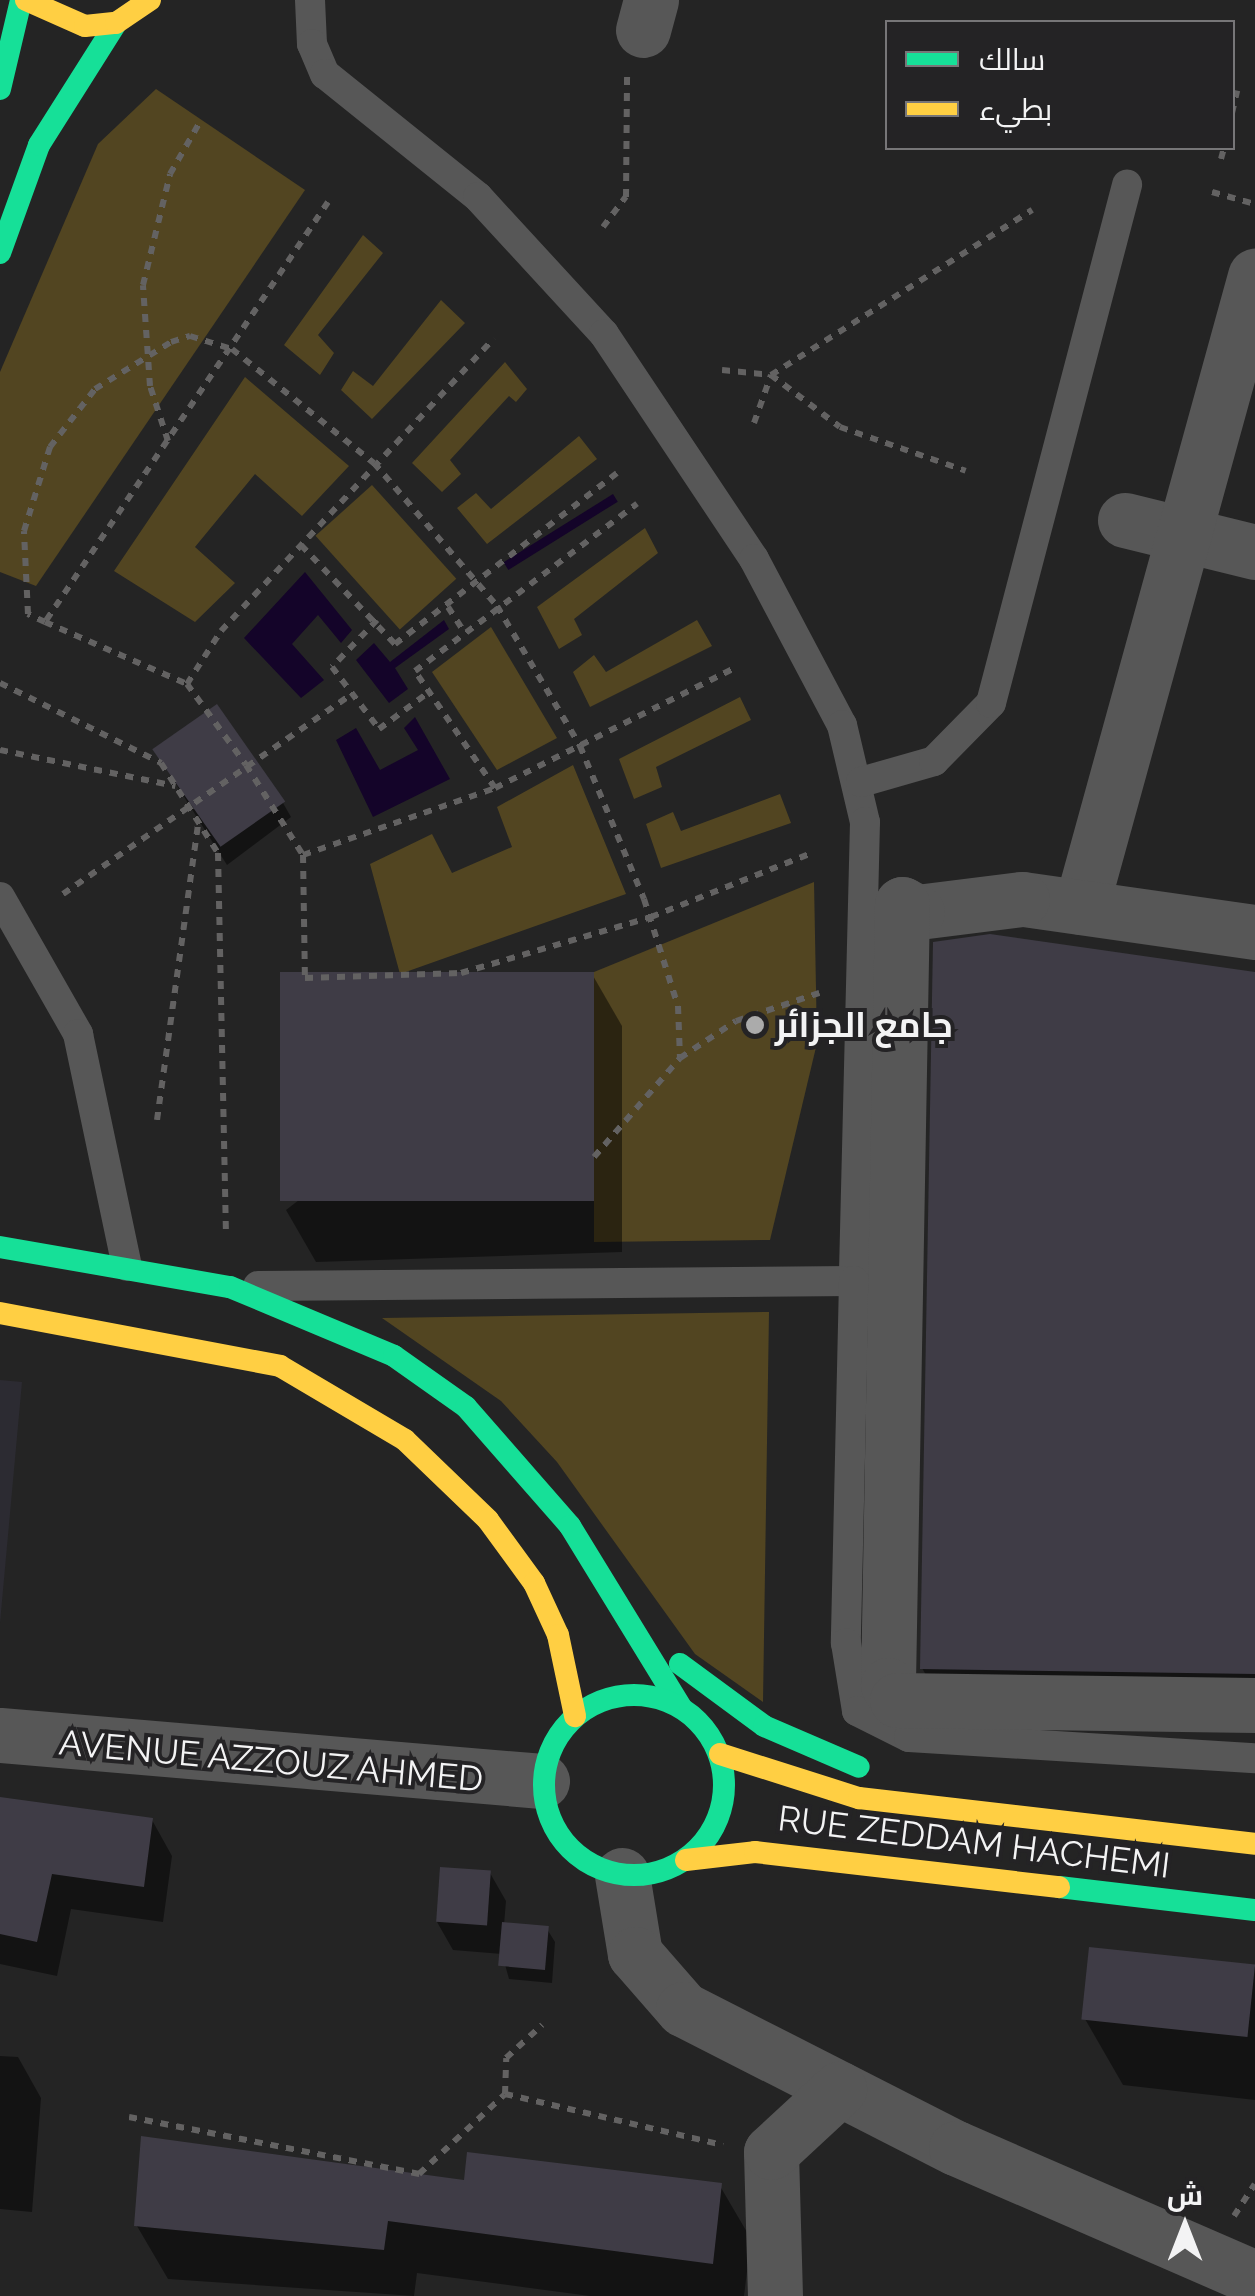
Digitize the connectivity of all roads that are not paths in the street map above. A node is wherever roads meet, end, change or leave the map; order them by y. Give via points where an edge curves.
1 (24, 0) edge
2 (150, 0) edge
3 (308, 7) edge
4 (116, 23) junction
5 (0, 89) edge
6 (1127, 185) dead end
7 (0, 253) edge
8 (1255, 276) edge
9 (1125, 520) dead end
10 (1184, 535) junction
11 (1255, 552) edge
12 (862, 782) junction
13 (0, 897) edge
14 (1081, 907) junction
15 (1255, 932) edge
16 (0, 1247) edge
17 (127, 1266) junction
18 (854, 1281) junction
19 (230, 1287) junction
20 (0, 1313) edge
21 (639, 1625) junction
22 (1255, 1704) edge
23 (681, 1706) junction
24 (574, 1716) junction
25 (0, 1735) edge
26 (720, 1754) junction
27 (1255, 1758) edge
28 (542, 1780) junction
29 (1038, 1820) junction
30 (1255, 1844) edge
31 (686, 1860) junction
32 (622, 1875) junction
33 (1255, 1910) edge
34 (839, 2089) junction
35 (1255, 2278) edge
36 (775, 2296) edge

1 - 4 street via 85,26
1 - 5 street
2 - 4 street
3 - 12 lane via 325,74 478,197 604,334 796,630
4 - 7 street via 39,145
6 - 12 lane via 991,703 934,761
8 - 10 street
9 - 10 street
10 - 11 street
10 - 14 street
12 - 18 lane
13 - 17 lane via 78,1034
14 - 15 street
14 - 22 street via 1022,899 917,912 902,904 888,1684 897,1700
16 - 17 street
17 - 19 street
18 - 19 lane
18 - 27 lane via 846,1643 858,1712 909,1738
19 - 21 street via 394,1356 466,1407 570,1526
20 - 24 street via 280,1366 405,1440 488,1520 534,1583 558,1635
21 - 23 street
21 - 29 street via 722,1700 801,1745 889,1777 996,1798
23 - 24 street via 626,1694
23 - 26 street
24 - 28 street via 552,1745
25 - 28 street, AVENUE AZZOUZ AHMED
26 - 29 street, RUE ZEDDAM HACHEMI via 860,1798
26 - 31 street via 719,1817
28 - 32 street via 564,1843
29 - 30 street, RUE ZEDDAM HACHEMI
31 - 32 street
31 - 33 street, RUE ZEDDAM HACHEMI via 755,1852
32 - 34 street via 635,1954 659,1986 683,2009
34 - 35 street
34 - 36 street via 771,2152

